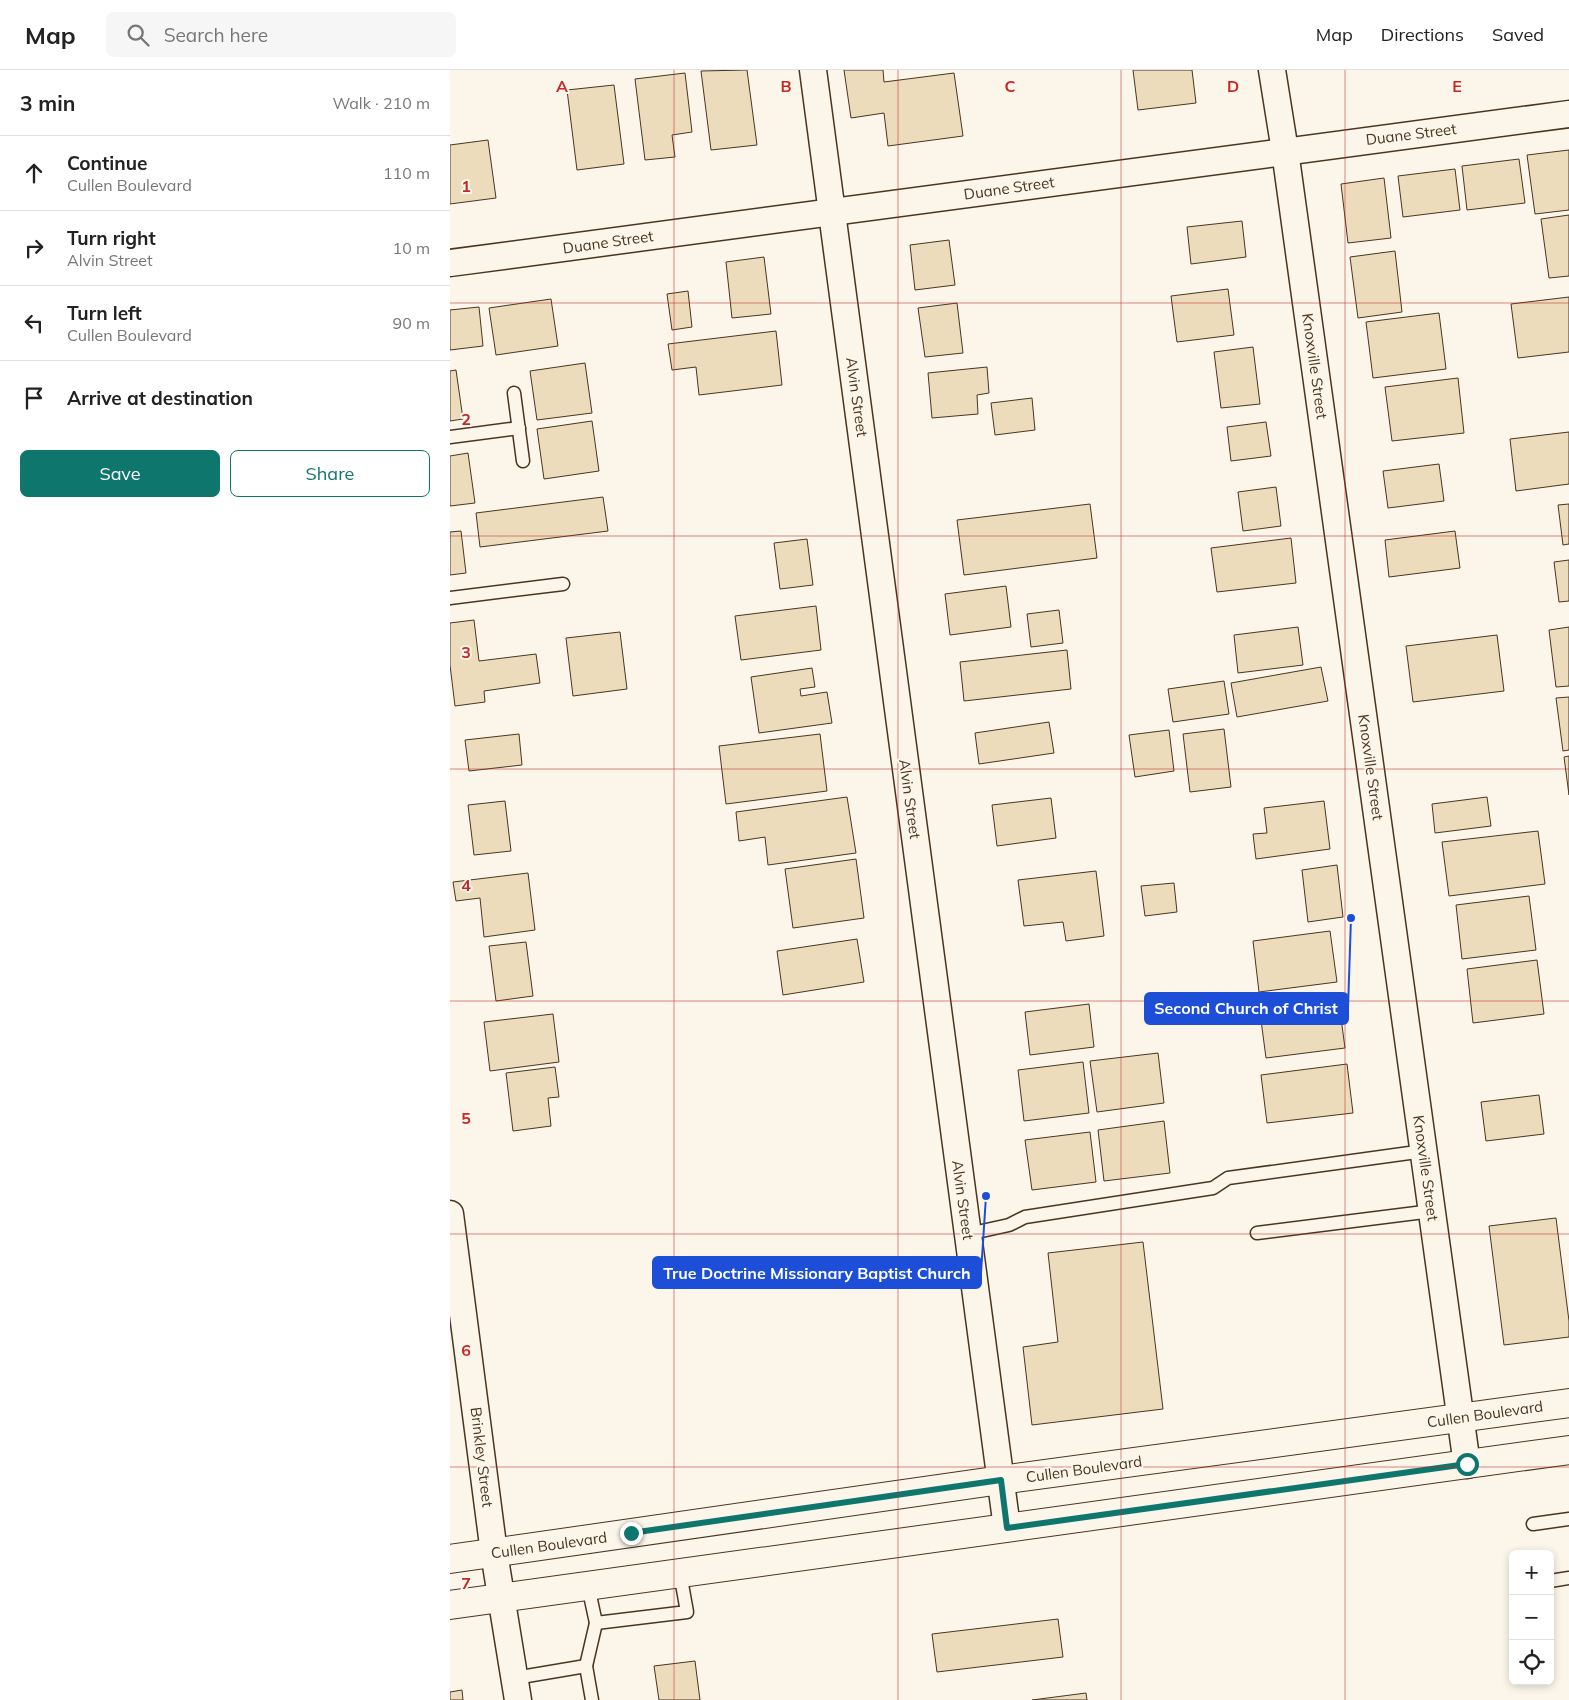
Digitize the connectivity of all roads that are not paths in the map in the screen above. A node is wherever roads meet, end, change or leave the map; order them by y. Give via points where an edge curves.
1 (813, 70) edge
2 (1272, 70) edge
3 (1569, 114) edge
4 (1285, 151) junction
5 (832, 212) junction
6 (450, 263) edge
7 (514, 393) dead end
8 (519, 428) junction
9 (450, 438) edge
10 (523, 461) dead end
11 (563, 584) dead end
12 (450, 598) edge
13 (1424, 1151) junction
14 (1432, 1212) junction
15 (450, 1214) edge
16 (1257, 1233) dead end
17 (968, 1234) junction
18 (1569, 1402) edge
19 (1461, 1417) junction
20 (1569, 1450) edge
21 (1467, 1464) junction
22 (1001, 1480) junction
23 (1569, 1519) edge
24 (1533, 1524) dead end
25 (1007, 1528) junction
26 (494, 1553) junction
27 (450, 1559) edge
28 (680, 1573) junction
29 (1569, 1578) edge
30 (1554, 1580) edge
31 (588, 1586) junction
32 (501, 1598) junction
33 (450, 1605) edge
34 (596, 1623) junction
35 (586, 1666) junction
36 (517, 1689) edge
37 (592, 1700) edge

1 - 5 street, Alvin Street
2 - 4 street, Knoxville Street
3 - 4 street, Duane Street
4 - 5 street, Duane Street
4 - 13 street, Knoxville Street
5 - 6 street, Duane Street
5 - 17 street, Alvin Street
7 - 8 lane
8 - 9 lane
8 - 10 lane
11 - 12 lane
13 - 14 street, Knoxville Street
13 - 17 lane via 1228,1178 1213,1188 1025,1217 1009,1225
14 - 16 lane
14 - 19 street, Knoxville Street
15 - 26 street, Brinkley Street
17 - 22 street, Alvin Street
18 - 19 main road, Cullen Boulevard
19 - 21 street, Knoxville Street
19 - 22 main road, Cullen Boulevard
20 - 21 main road
21 - 25 main road
22 - 25 street, Alvin Street
22 - 26 main road, Cullen Boulevard
23 - 24 lane
25 - 28 main road
26 - 27 main road, Cullen Boulevard
26 - 32 street, Brinkley Street
28 - 31 main road
28 - 34 lane via 687,1612
29 - 30 lane
31 - 32 main road
31 - 34 lane
32 - 33 main road
32 - 36 street, Brinkley Street
34 - 35 lane
35 - 36 lane
35 - 37 lane

